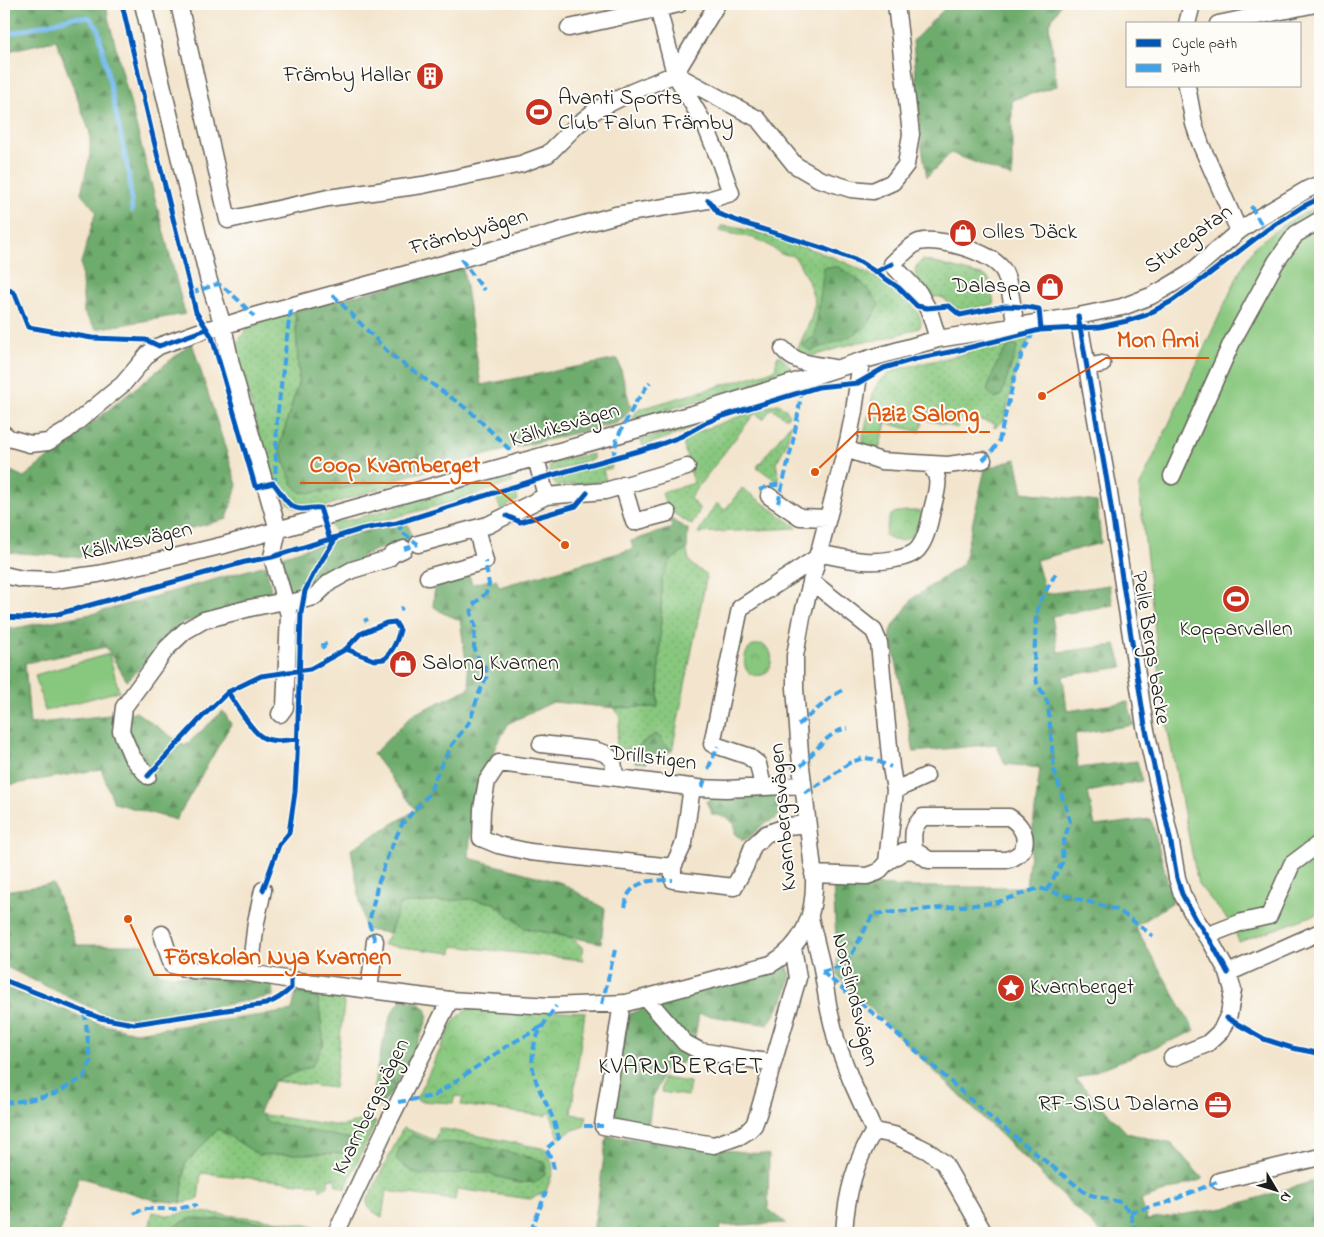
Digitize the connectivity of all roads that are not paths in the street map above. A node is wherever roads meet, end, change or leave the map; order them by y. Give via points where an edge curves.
1 (143, 4) edge
2 (179, 4) edge
3 (679, 4) edge
4 (717, 4) edge
5 (896, 4) edge
6 (1192, 4) edge
7 (1316, 4) edge
8 (657, 6) edge
9 (1188, 22) edge
10 (1228, 22) edge
11 (569, 28) dead end
12 (675, 74) junction
13 (1187, 88) edge
14 (1320, 184) edge
15 (1320, 220) edge
16 (1239, 231) junction
17 (1078, 316) junction
18 (223, 326) junction
19 (1016, 326) junction
20 (938, 340) junction
21 (783, 349) dead end
22 (861, 361) junction
23 (839, 368) junction
24 (4, 434) edge
25 (846, 448) junction
26 (536, 458) junction
27 (983, 460) dead end
28 (928, 464) junction
29 (687, 467) dead end
30 (1172, 476) dead end
31 (623, 485) junction
32 (546, 496) junction
33 (769, 496) dead end
34 (668, 513) dead end
35 (828, 518) junction
36 (476, 528) junction
37 (278, 530) junction
38 (818, 555) junction
39 (4, 575) edge
40 (428, 578) dead end
41 (811, 581) junction
42 (286, 603) junction
43 (280, 714) dead end
44 (541, 744) dead end
45 (148, 776) dead end
46 (926, 776) dead end
47 (615, 777) junction
48 (803, 785) junction
49 (692, 787) junction
50 (763, 787) junction
51 (895, 790) junction
52 (807, 824) junction
53 (1320, 843) edge
54 (914, 850) junction
55 (887, 862) junction
56 (673, 867) junction
57 (813, 874) junction
58 (263, 890) dead end
59 (810, 918) junction
60 (1320, 932) edge
61 (162, 934) dead end
62 (1206, 936) junction
63 (375, 941) dead end
64 (793, 947) junction
65 (250, 973) junction
66 (1228, 973) junction
67 (369, 990) junction
68 (646, 998) junction
69 (450, 1000) junction
70 (622, 1003) junction
71 (1172, 1058) dead end
72 (773, 1063) junction
73 (874, 1131) junction
74 (1320, 1157) edge
75 (1219, 1181) dead end
76 (336, 1233) edge
77 (844, 1233) edge
78 (984, 1233) edge

1 - 18 street via 206,270
2 - 12 street via 228,220 328,198 423,185 521,164 548,154 596,110
3 - 8 street
4 - 12 street
5 - 12 street via 911,134 906,165 893,182 873,191 850,189 819,179 795,165 758,119
6 - 9 street
7 - 10 street
8 - 11 street
8 - 12 street
12 - 18 street, Främbyvägen via 706,127 731,193 708,200 616,215
13 - 16 street via 1201,145
14 - 16 street, Sturegatan via 1276,206
15 - 30 street via 1296,234 1276,262 1232,342
16 - 17 street, Sturegatan via 1189,274 1151,296 1122,307
17 - 19 street
17 - 62 street, Pelle Bergs backe via 1095,365 1108,487 1154,772 1182,894
18 - 24 street, Främbyvägen via 159,346 123,384 48,442 30,444
18 - 37 street
19 - 20 street
19 - 20 street via 1006,276 998,264 970,248 930,240 917,242 892,264 919,293
20 - 22 street
21 - 23 street via 802,363
22 - 23 street, Källviksvägen
22 - 25 street, Kvarnbergsvägen
23 - 26 street, Källviksvägen
25 - 28 street via 881,461
25 - 35 street, Kvarnbergsvägen
26 - 32 street
26 - 37 street, Källviksvägen
27 - 28 street
28 - 38 street via 934,470 938,488 918,550 900,559 864,561
29 - 31 street
31 - 32 street via 605,491
31 - 34 street via 634,522
32 - 36 street
33 - 35 street via 800,517
35 - 38 street, Kvarnbergsvägen
36 - 40 street via 485,562
36 - 42 street via 411,547 388,559 352,570 330,582 314,597
37 - 39 street, Källviksvägen via 72,579 22,579
37 - 42 street via 272,556
38 - 41 street, Kvarnbergsvägen
38 - 50 street via 740,608 712,744 748,756 758,764
41 - 48 street, Kvarnbergsvägen via 796,656 795,688
41 - 51 street via 874,631 880,643
42 - 43 street via 289,615 285,707
42 - 45 street via 204,620 185,631 167,648 124,707 121,731 132,757
44 - 47 street via 604,753 613,760
46 - 51 street
47 - 49 street, Drillstigen
47 - 56 street, Drillstigen via 499,763 487,781 481,838 530,852
48 - 50 street, Drillstigen
48 - 52 street, Kvarnbergsvägen
49 - 50 street, Drillstigen
49 - 56 street via 684,843
51 - 55 street
52 - 56 street via 788,826 766,834 753,846 734,888 672,880
52 - 57 street, Kvarnbergsvägen
53 - 62 street via 1292,864 1269,916
54 - 54 street via 928,860 1006,860 1019,854 1025,837 1018,822 1009,817 923,817 913,830
54 - 55 street via 904,851
55 - 57 street via 878,872 867,876
57 - 59 street, Kvarnbergsvägen
58 - 65 street
59 - 64 street, Kvarnbergsvägen
59 - 73 street, Norslindsvägen via 837,1043
60 - 66 street
61 - 65 street, Kvarnbergsvägen via 172,965 192,970
62 - 66 street, Pelle Bergs backe
63 - 67 street
64 - 68 street, Kvarnbergsvägen via 772,964
64 - 72 street via 798,978
65 - 67 street, Kvarnbergsvägen
66 - 71 street, Pelle Bergs backe via 1232,990 1229,1014 1222,1031 1208,1044
67 - 69 street, Kvarnbergsvägen
68 - 70 street, Kvarnbergsvägen
68 - 72 street via 685,1042 700,1051
69 - 70 street, Kvarnbergsvägen via 533,1006
69 - 76 street, Kvarnbergsvägen
70 - 72 street via 603,1126 714,1145 740,1136 754,1125
73 - 77 street via 854,1176
73 - 78 street via 894,1135 928,1151 944,1163
74 - 75 street

